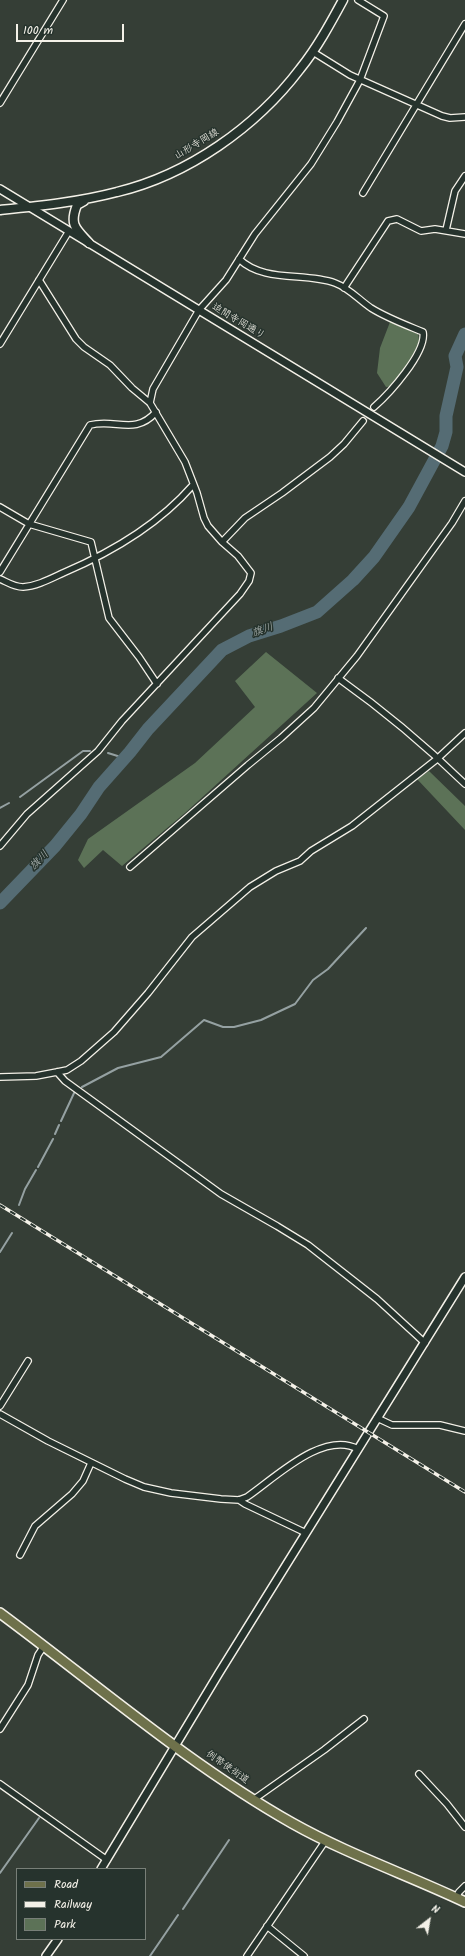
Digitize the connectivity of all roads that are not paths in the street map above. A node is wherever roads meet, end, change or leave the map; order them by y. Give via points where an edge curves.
1 (64, 0) edge
2 (344, 0) edge
3 (358, 0) edge
4 (465, 24) edge
5 (313, 52) junction
6 (360, 80) junction
7 (0, 103) edge
8 (416, 104) junction
9 (465, 117) edge
10 (465, 176) edge
11 (0, 189) edge
12 (363, 193) dead end
13 (87, 199) junction
14 (30, 207) junction
15 (0, 210) edge
16 (446, 230) junction
17 (69, 231) junction
18 (465, 234) edge
19 (89, 243) junction
20 (239, 259) junction
21 (39, 280) junction
22 (344, 288) junction
23 (200, 310) junction
24 (0, 344) edge
25 (150, 403) junction
26 (374, 407) tunnel mouth
27 (156, 412) junction
28 (363, 421) tunnel mouth
29 (465, 472) edge
30 (193, 485) junction
31 (465, 501) edge
32 (0, 507) edge
33 (29, 524) junction
34 (222, 542) junction
35 (95, 558) junction
36 (0, 572) edge
37 (0, 579) edge
38 (338, 678) junction
39 (157, 684) junction
40 (465, 733) edge
41 (437, 758) junction
42 (465, 784) edge
43 (0, 846) edge
44 (130, 867) dead end
45 (57, 1072) junction
46 (0, 1076) edge
47 (465, 1277) edge
48 (425, 1343) junction
49 (28, 1361) dead end
50 (0, 1406) edge
51 (0, 1414) edge
52 (377, 1418) junction
53 (465, 1431) edge
54 (358, 1449) junction
55 (91, 1463) junction
56 (240, 1500) junction
57 (306, 1533) junction
58 (20, 1555) dead end
59 (0, 1613) edge
60 (44, 1646) junction
61 (364, 1719) dead end
62 (0, 1729) edge
63 (175, 1745) junction
64 (419, 1774) dead end
65 (0, 1784) edge
66 (253, 1800) junction
67 (465, 1827) edge
68 (326, 1840) junction
69 (107, 1860) junction
70 (103, 1868) edge
71 (465, 1886) edge
72 (456, 1898) junction
73 (465, 1902) edge
74 (267, 1926) junction
75 (57, 1940) edge
76 (46, 1956) edge
77 (247, 1956) edge
78 (304, 1956) edge

1 - 7 street
2 - 5 main road, 山形寺岡線
3 - 6 street via 384,16
4 - 8 street
5 - 6 street
5 - 13 main road, 山形寺岡線 via 284,89 256,116 204,155 149,182
6 - 8 street
6 - 20 street via 312,164 272,210
8 - 9 street via 446,117
8 - 12 street
10 - 16 street via 455,191
11 - 14 street, 迫間寺岡通り
13 - 14 main road, 山形寺岡線
13 - 19 main road via 77,205 73,221 75,228
14 - 15 main road, 山形寺岡線
14 - 17 street, 迫間寺岡通り
16 - 18 street
16 - 22 street via 420,231 397,219 388,221
17 - 19 street, 迫間寺岡通り
17 - 21 street
19 - 23 street, 迫間寺岡通り
20 - 22 street via 266,272 318,279
20 - 23 street via 226,280
21 - 24 street
21 - 25 street via 76,339 110,364
22 - 26 street via 370,308 423,332 424,343 393,389
23 - 25 street via 153,389
23 - 29 street, 迫間寺岡通り
25 - 27 street
27 - 30 street via 185,462
27 - 33 street via 137,425 90,425
28 - 34 street via 330,457 245,518
30 - 34 street via 204,518
30 - 35 street via 162,515
31 - 38 street via 357,656
32 - 33 street
33 - 35 street via 87,540 93,546
33 - 36 street
34 - 39 street via 247,566 251,573 249,581
35 - 37 street via 32,586 18,586
35 - 39 street via 109,618
38 - 41 street via 373,703
38 - 44 street via 314,708 281,738
39 - 43 street via 98,751 27,814
40 - 41 street
41 - 42 street
41 - 45 street via 352,826 310,851 300,861 276,871 250,887 192,937 148,993 98,1048 75,1065
45 - 46 street via 36,1076
45 - 48 street via 221,1194 282,1229 332,1263
47 - 48 street
48 - 52 street
49 - 50 street
51 - 55 street
52 - 53 street via 392,1425 440,1425
52 - 54 street
54 - 56 street via 350,1444 339,1444 311,1452
54 - 57 street
55 - 56 street via 157,1490
55 - 58 street via 83,1481 72,1494 35,1526
56 - 57 street
57 - 63 street
59 - 60 main road, 例幣使街道
60 - 62 street via 38,1655 28,1686
60 - 63 main road, 例幣使街道
61 - 66 street
63 - 66 main road, 例幣使街道
63 - 69 street
64 - 67 street
65 - 69 street
66 - 68 main road, 例幣使街道
68 - 72 main road, 例幣使街道
68 - 74 street
69 - 70 street
71 - 72 street
72 - 73 main road, 例幣使街道
74 - 77 street
74 - 78 street
75 - 76 street

